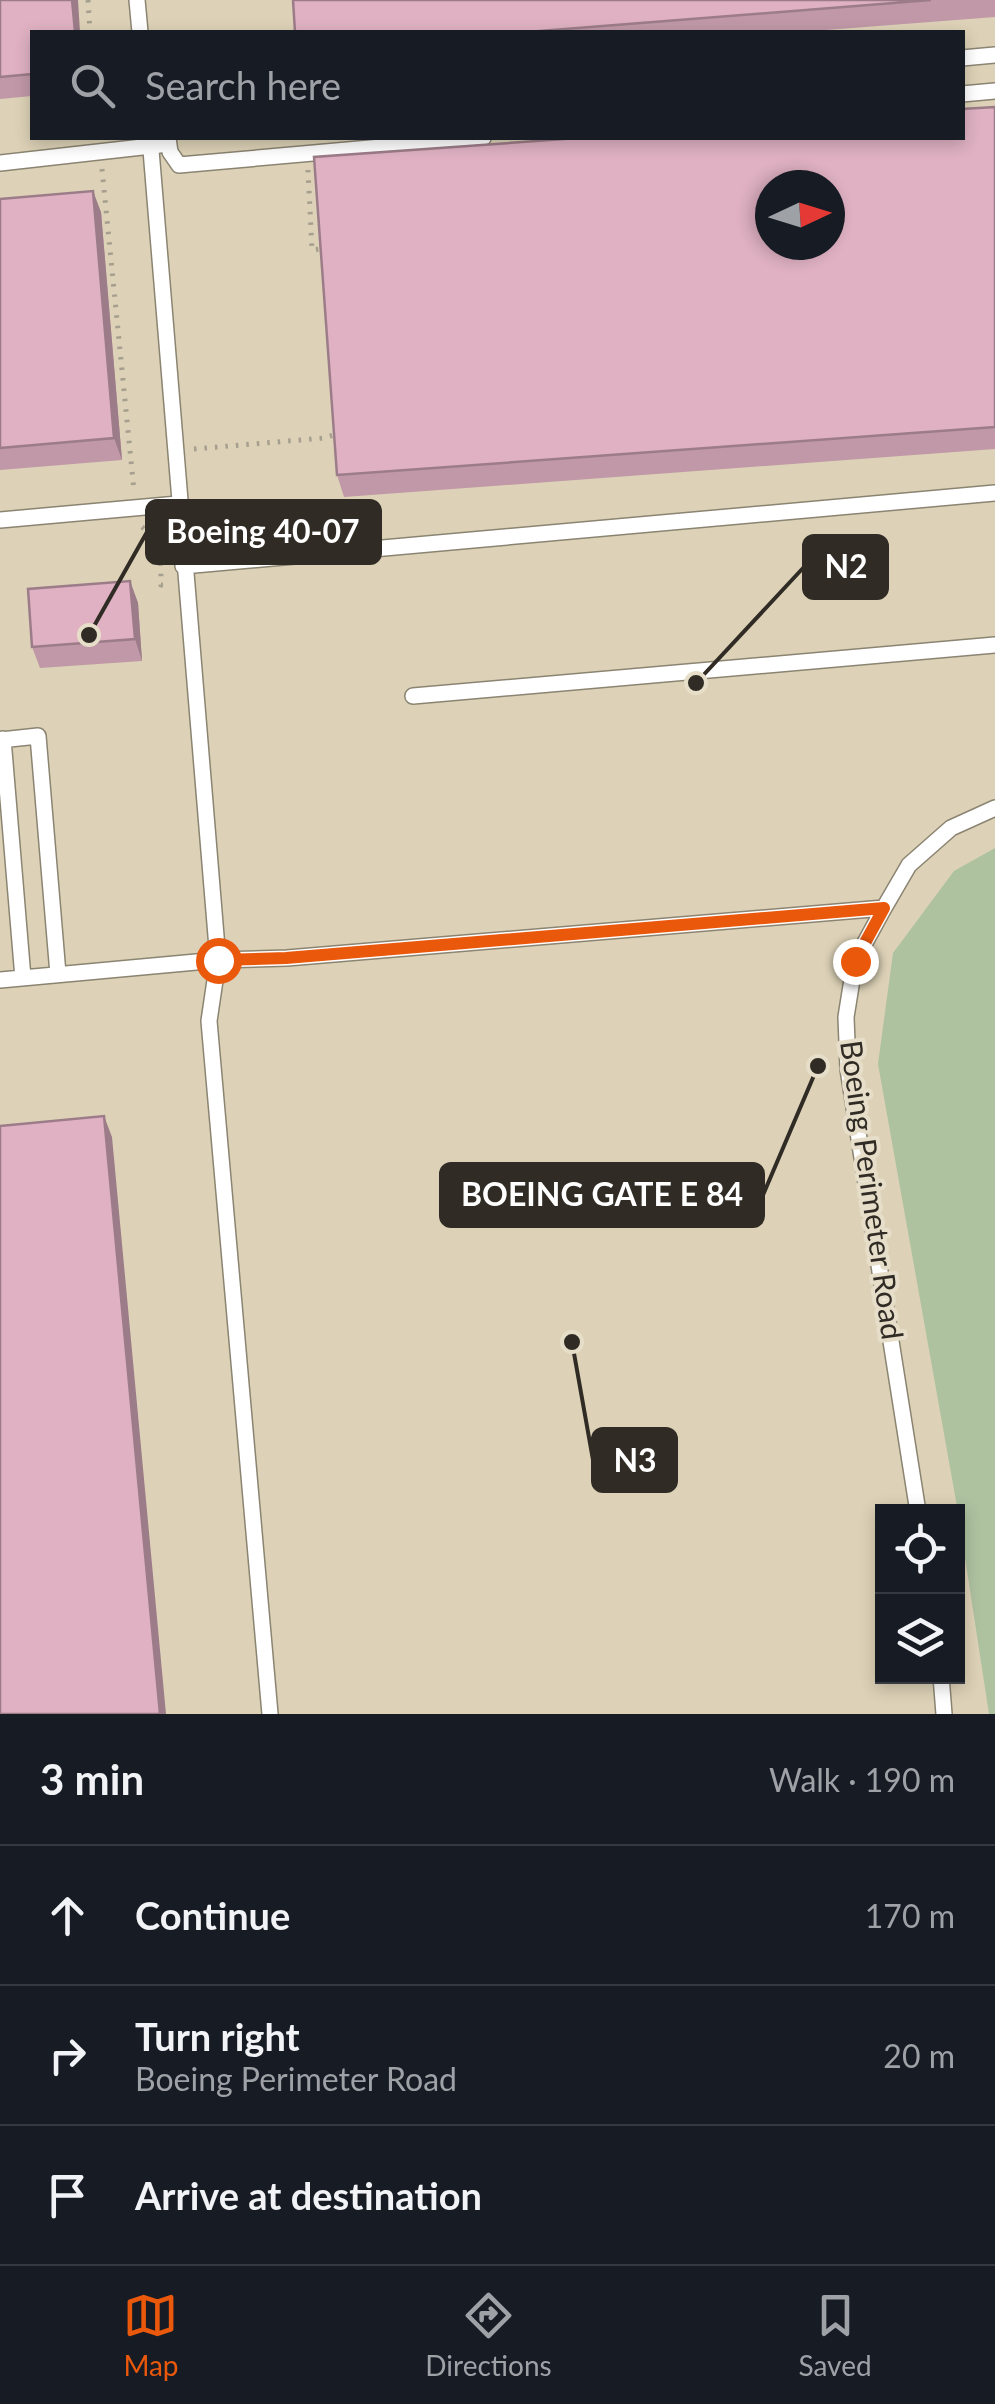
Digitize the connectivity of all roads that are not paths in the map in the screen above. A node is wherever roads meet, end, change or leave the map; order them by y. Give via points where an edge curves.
1 (137, 0) edge
2 (140, 30) edge
3 (995, 54) edge
4 (965, 58) edge
5 (995, 91) edge
6 (965, 94) edge
7 (460, 140) edge
8 (168, 141) edge
9 (150, 142) edge
10 (0, 162) edge
11 (995, 494) edge
12 (178, 504) junction
13 (0, 520) edge
14 (184, 566) junction
15 (995, 645) edge
16 (412, 696) dead end
17 (2, 739) edge
18 (995, 808) edge
19 (884, 908) junction
20 (218, 960) junction
21 (58, 974) junction
22 (23, 978) junction
23 (0, 980) edge
24 (917, 1504) edge
25 (942, 1684) edge
26 (270, 1714) edge
27 (944, 1714) edge

1 - 2 lane
3 - 4 lane
5 - 6 lane
7 - 8 lane via 179,165
8 - 9 lane
9 - 10 lane
9 - 12 lane
11 - 14 lane
12 - 13 lane
12 - 14 lane
14 - 20 lane
15 - 16 lane
17 - 21 lane via 38,736
17 - 22 lane
18 - 19 lane, Boeing Perimeter Road via 951,828 910,865
19 - 20 lane
19 - 24 lane, Boeing Perimeter Road via 855,961 846,1017 848,1069
20 - 21 lane
20 - 26 lane via 210,1021
21 - 22 lane
22 - 23 lane
25 - 27 lane

